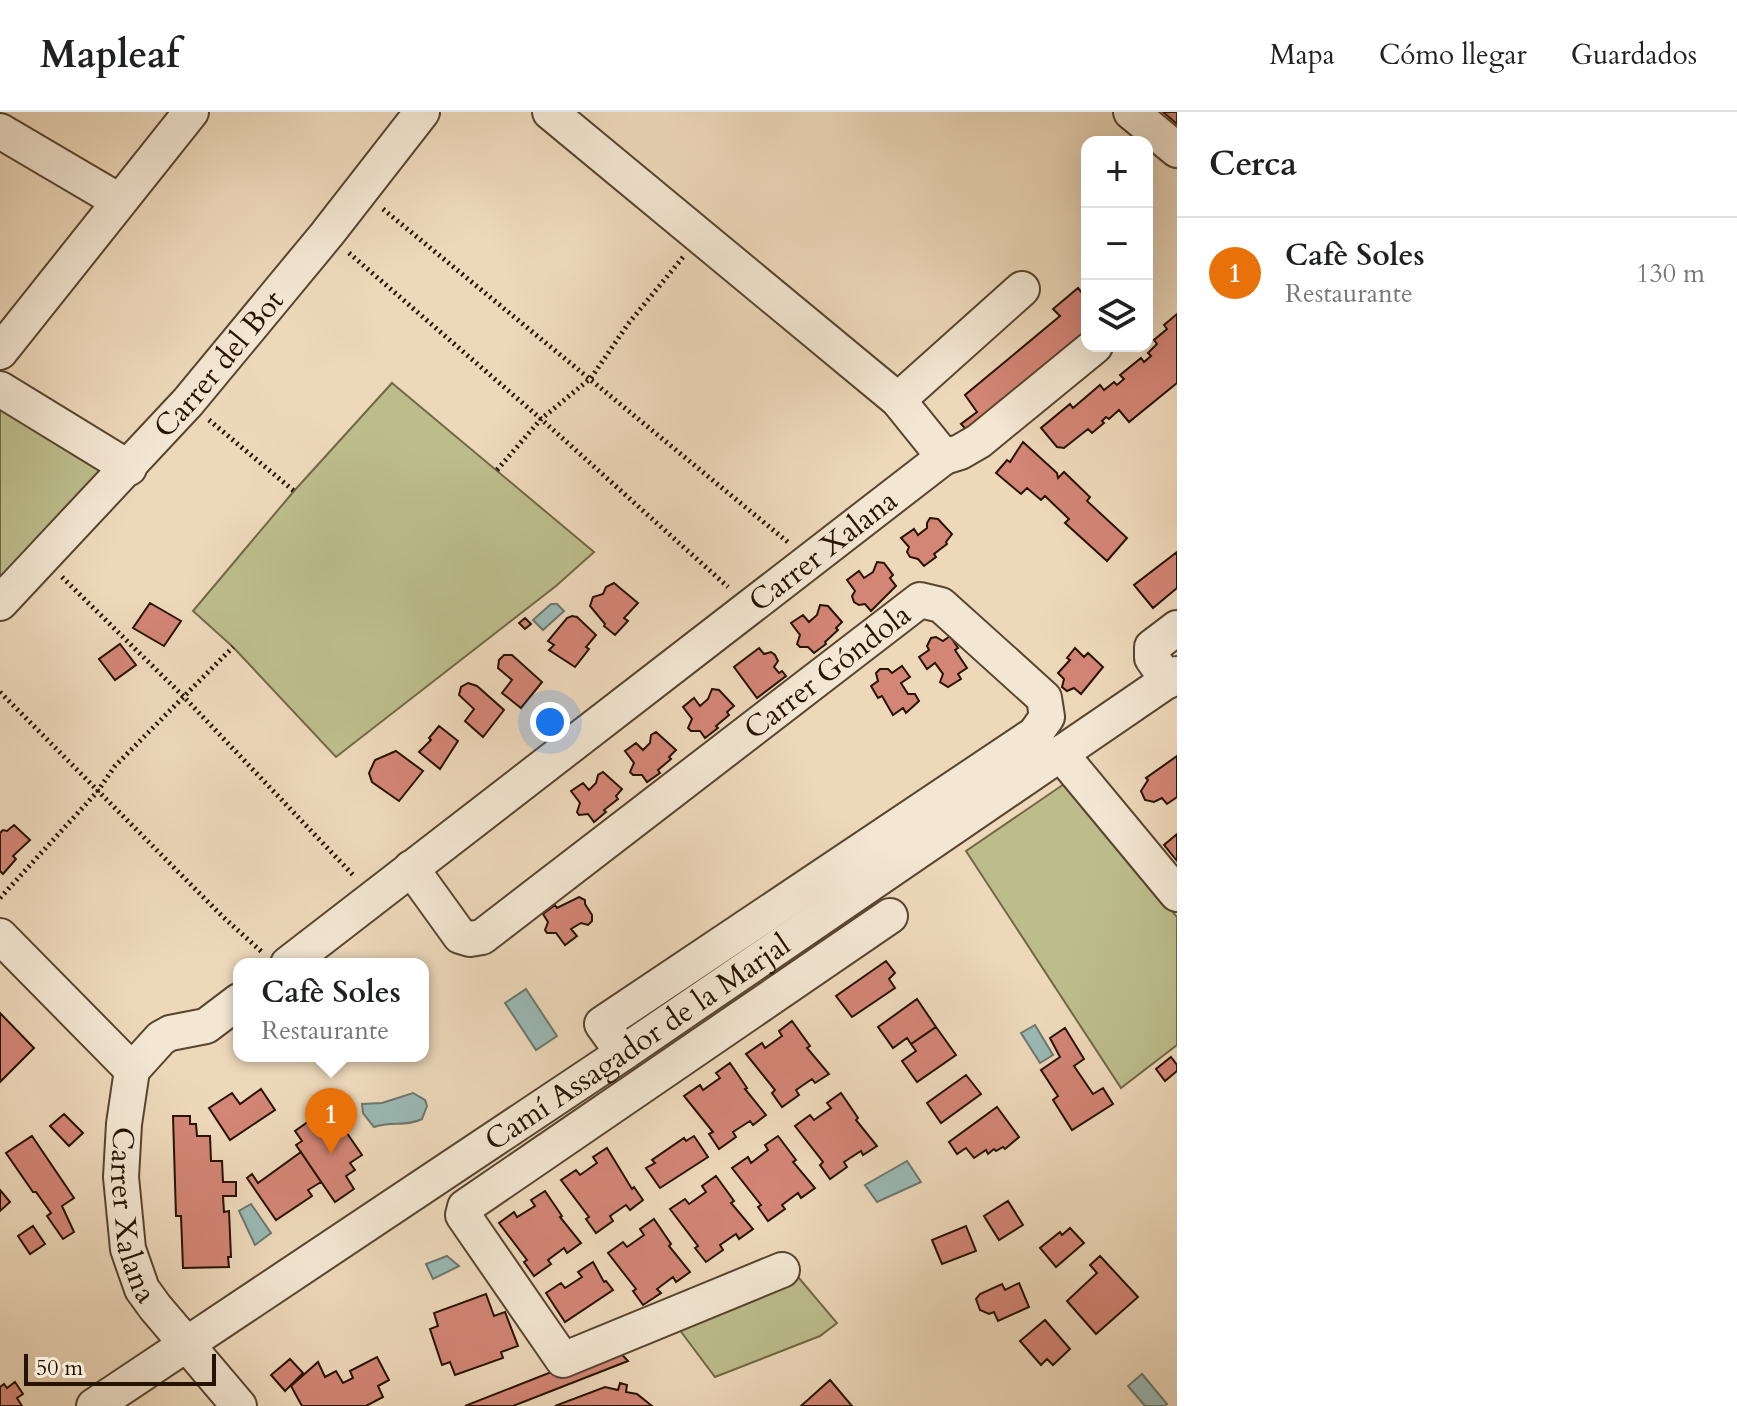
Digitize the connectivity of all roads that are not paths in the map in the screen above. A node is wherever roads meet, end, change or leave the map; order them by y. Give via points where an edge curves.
1 (191, 112) edge
2 (422, 112) edge
3 (550, 112) edge
4 (1131, 112) edge
5 (0, 131) edge
6 (1177, 150) edge
7 (119, 201) junction
8 (1022, 289) dead end
9 (0, 352) edge
10 (1088, 352) edge
11 (0, 389) edge
12 (898, 400) junction
13 (944, 457) junction
14 (129, 468) junction
15 (0, 603) edge
16 (1177, 628) edge
17 (1173, 678) edge
18 (1060, 753) junction
19 (411, 868) junction
20 (1177, 894) edge
21 (890, 916) dead end
22 (0, 936) edge
23 (278, 958) edge
24 (233, 1006) edge
25 (623, 1053) junction
26 (132, 1070) junction
27 (782, 1270) dead end
28 (186, 1343) junction
29 (94, 1406) edge
30 (239, 1406) edge

1 - 7 street
2 - 14 street, Carrer del Bot via 327,234
3 - 12 street
4 - 6 street
5 - 7 street
7 - 9 street
8 - 12 street
10 - 13 street, Carrer Xalana via 979,441
11 - 14 street
12 - 13 street
13 - 19 street, Carrer Xalana
14 - 15 street, Carrer del Bot
16 - 17 street via 1152,647 1152,658
17 - 18 street, Camí Assagador de la Marjal
18 - 20 street
18 - 25 street, Camí Assagador de la Marjal
19 - 23 street, Carrer Xalana
19 - 25 street, Carrer Góndola via 460,936 482,937 920,600 941,605 1044,698 1047,717 1035,734 602,1024
21 - 27 street via 465,1207 463,1215 563,1360
22 - 26 street
24 - 26 street via 206,1026 161,1038
25 - 28 street, Camí Assagador de la Marjal
26 - 28 street, Carrer Xalana via 121,1177 128,1249 142,1289
28 - 29 street, Camí Assagador de la Marjal
28 - 30 street, Carrer Xalana

